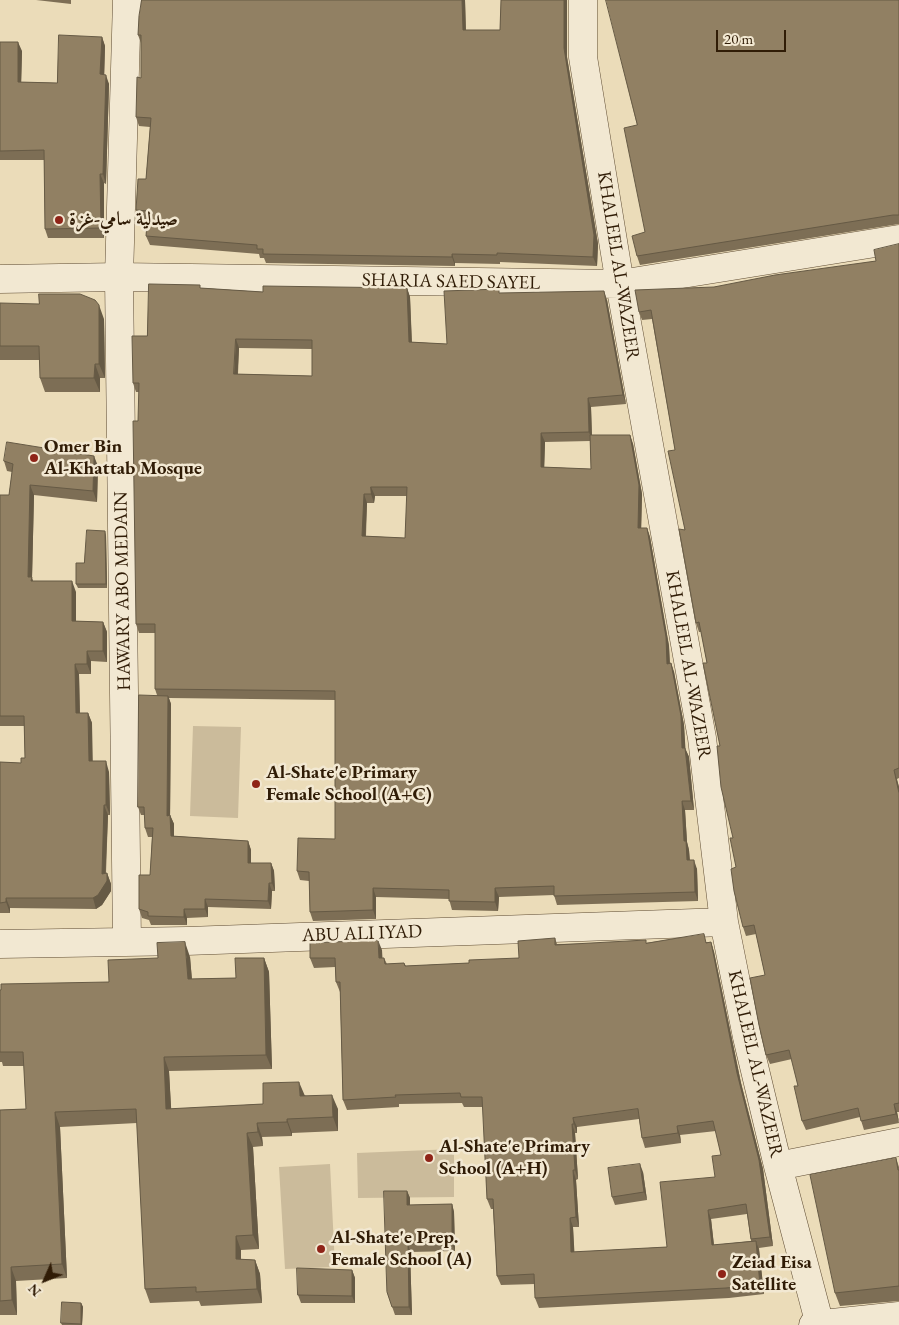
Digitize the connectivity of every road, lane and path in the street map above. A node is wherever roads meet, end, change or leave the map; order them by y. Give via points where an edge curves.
1 (128, 0) edge
2 (583, 0) edge
3 (899, 239) edge
4 (119, 277) junction
5 (0, 279) edge
6 (620, 284) junction
7 (724, 922) junction
8 (127, 942) junction
9 (0, 944) edge
10 (899, 1142) edge
11 (778, 1166) junction
12 (899, 1316) edge
13 (813, 1325) edge
14 (820, 1325) edge

1 - 4 street, HAWARY ABO MEDAIN
2 - 6 street, KHALEEL AL-WAZEER via 583,57
3 - 6 street, SHARIA SAED SAYEL
4 - 5 street, SHARIA SAED SAYEL
4 - 6 street, SHARIA SAED SAYEL
4 - 8 street, HAWARY ABO MEDAIN
6 - 7 street, KHALEEL AL-WAZEER via 702,738
7 - 8 street, ABU ALI IYAD
7 - 11 street, KHALEEL AL-WAZEER
8 - 9 street, ABU ALI IYAD
10 - 11 street
11 - 14 street, KHALEEL AL-WAZEER
12 - 14 street
13 - 14 street

